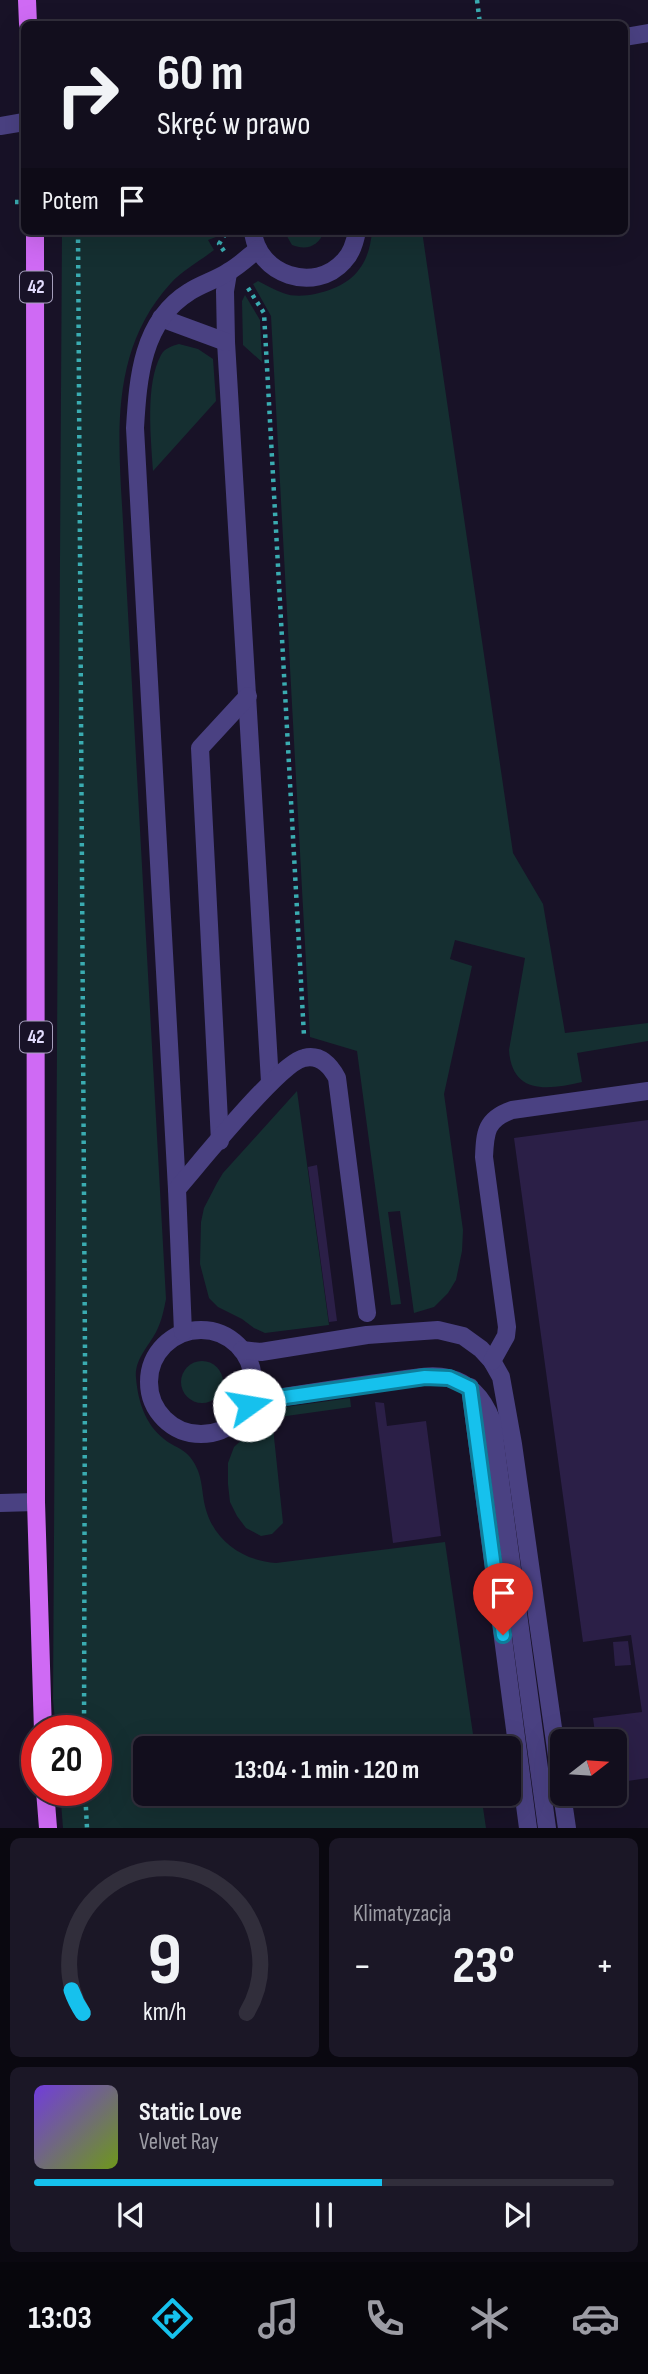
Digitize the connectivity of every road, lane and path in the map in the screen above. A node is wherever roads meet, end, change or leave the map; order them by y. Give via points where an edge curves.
1 (27, 0) edge
2 (477, 0) edge
3 (28, 21) edge
4 (480, 21) edge
5 (648, 33) edge
6 (628, 36) edge
7 (21, 122) edge
8 (0, 126) edge
9 (15, 202) dead end
10 (21, 202) edge
11 (36, 235) edge
12 (78, 235) edge
13 (225, 235) edge
14 (254, 235) edge
15 (356, 235) edge
16 (258, 249) junction
17 (231, 270) junction
18 (161, 318) junction
19 (226, 342) junction
20 (248, 696) junction
21 (307, 1057) junction
22 (270, 1082) junction
23 (648, 1091) edge
24 (220, 1141) junction
25 (177, 1189) junction
26 (367, 1313) dead end
27 (183, 1332) junction
28 (242, 1350) junction
29 (492, 1361) junction
30 (470, 1388) junction
31 (249, 1405) junction
32 (36, 1502) junction
33 (0, 1503) edge
34 (43, 1715) edge
35 (84, 1715) edge
36 (553, 1729) edge
37 (47, 1806) edge
38 (86, 1806) edge
39 (564, 1806) edge
40 (48, 1828) edge
41 (87, 1828) edge
42 (528, 1828) edge
43 (547, 1828) edge
44 (567, 1828) edge

1 - 3 main road
2 - 4 path
5 - 6 street
7 - 8 street
9 - 10 path
11 - 32 main road, 42
12 - 35 path
13 - 17 path via 219,244
14 - 16 street
15 - 16 street via 344,261 315,278 282,273
16 - 17 street
17 - 18 street via 188,292
17 - 19 street via 225,291
17 - 21 path via 264,313
18 - 19 street
18 - 25 street via 144,356 135,428
19 - 20 street
20 - 22 street
20 - 24 street via 200,748
21 - 22 street via 296,1060
21 - 26 street via 330,1065 337,1078
22 - 24 street
23 - 29 street via 512,1110 489,1124 484,1157 507,1327
24 - 25 street
25 - 27 street
27 - 28 street via 218,1332
27 - 31 street via 160,1349 152,1364 149,1381 158,1412 184,1432 216,1433 241,1417
28 - 29 street via 261,1352 368,1335 438,1330 463,1336
28 - 31 street via 253,1376
29 - 36 street via 502,1377
30 - 31 street via 437,1376
30 - 42 street
30 - 43 street via 492,1421
32 - 33 street
32 - 34 main road, 42
37 - 40 main road
38 - 41 path
39 - 44 street

